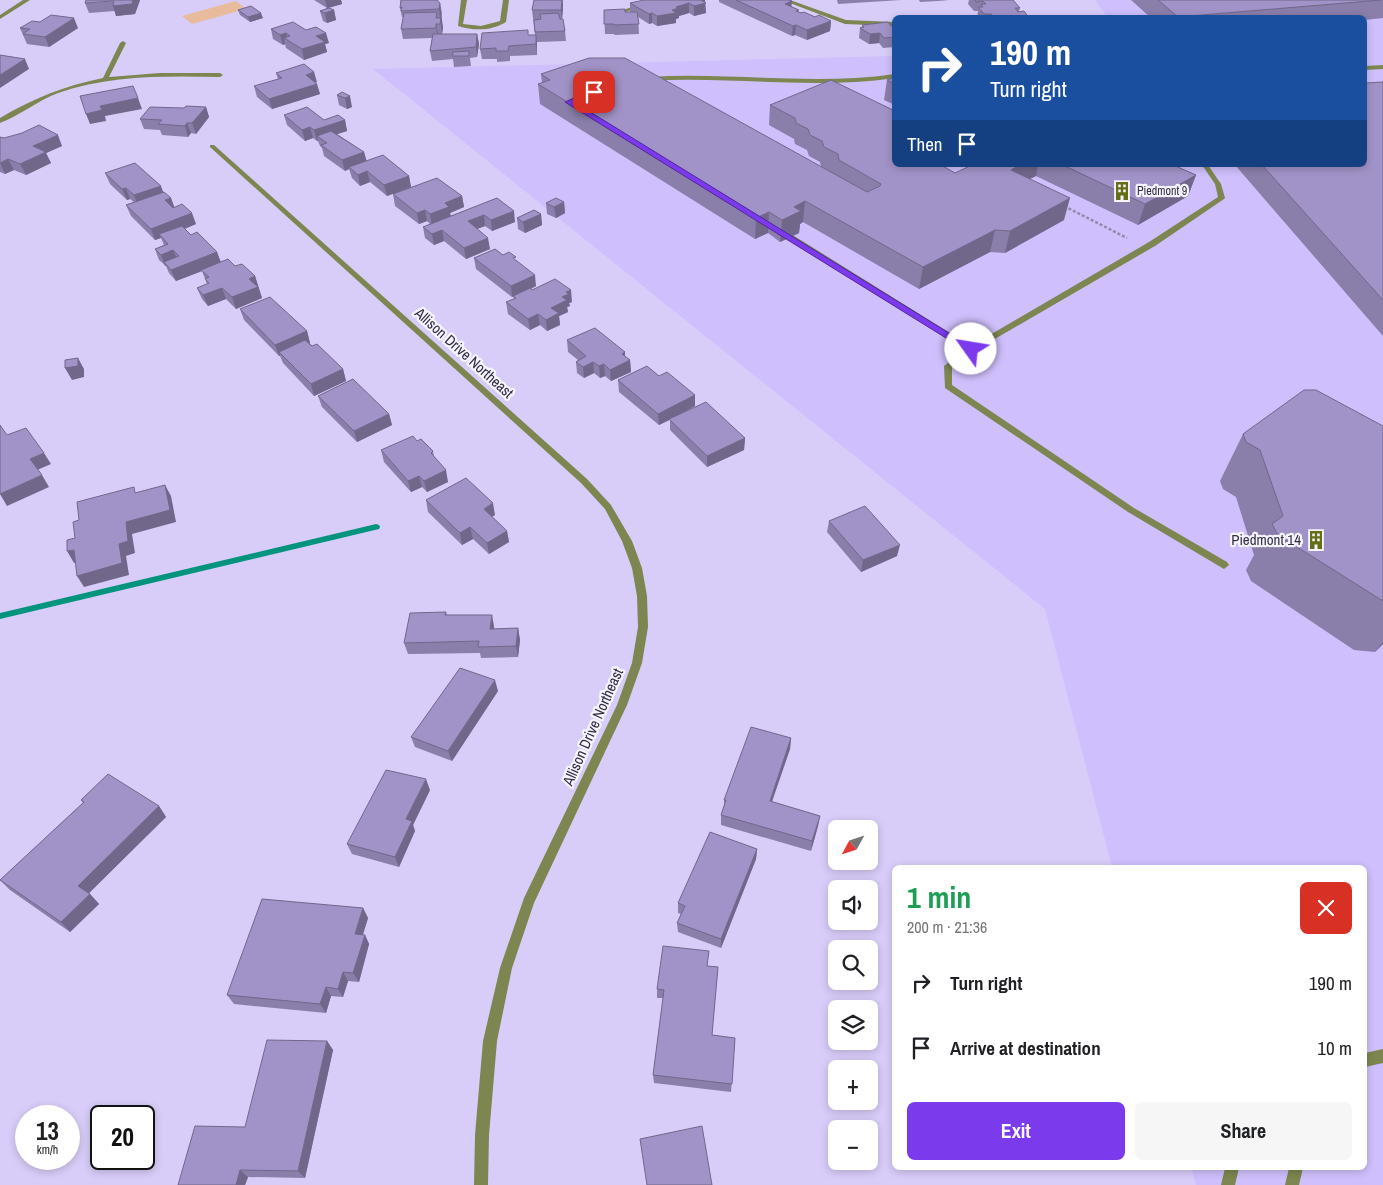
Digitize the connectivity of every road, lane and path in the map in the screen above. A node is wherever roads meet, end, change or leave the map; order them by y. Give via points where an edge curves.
1 (27, 0) edge
2 (464, 0) edge
3 (506, 0) edge
4 (659, 0) edge
5 (785, 0) edge
6 (620, 12) edge
7 (0, 17) edge
8 (892, 24) edge
9 (123, 43) dead end
10 (1383, 67) edge
11 (1367, 68) edge
12 (220, 75) dead end
13 (892, 76) edge
14 (106, 77) junction
15 (646, 79) edge
16 (0, 120) edge
17 (212, 146) dead end
18 (1206, 167) edge
19 (1062, 205) edge
20 (771, 226) edge
21 (1145, 248) junction
22 (971, 349) junction
23 (1224, 565) dead end
24 (1383, 1056) edge
25 (1367, 1060) edge
26 (1232, 1170) edge
27 (1296, 1170) edge
28 (481, 1185) edge
29 (1228, 1185) edge
30 (1292, 1185) edge

1 - 7 street
2 - 3 street via 460,25 470,29 487,28 502,22
4 - 6 street
5 - 8 street via 845,22
9 - 14 street
10 - 11 street
12 - 14 street
13 - 15 street via 796,81 684,76
14 - 16 street via 41,96
17 - 28 street, Allison Drive Northeast via 584,480 608,507 627,541 637,568 642,596 642,627 637,663 622,705 528,902 506,968 490,1041
18 - 21 street via 1218,184 1222,198
19 - 21 path
20 - 22 street
21 - 22 street
22 - 23 street via 948,366 948,386 1131,510
24 - 25 street
26 - 29 street
27 - 30 street

